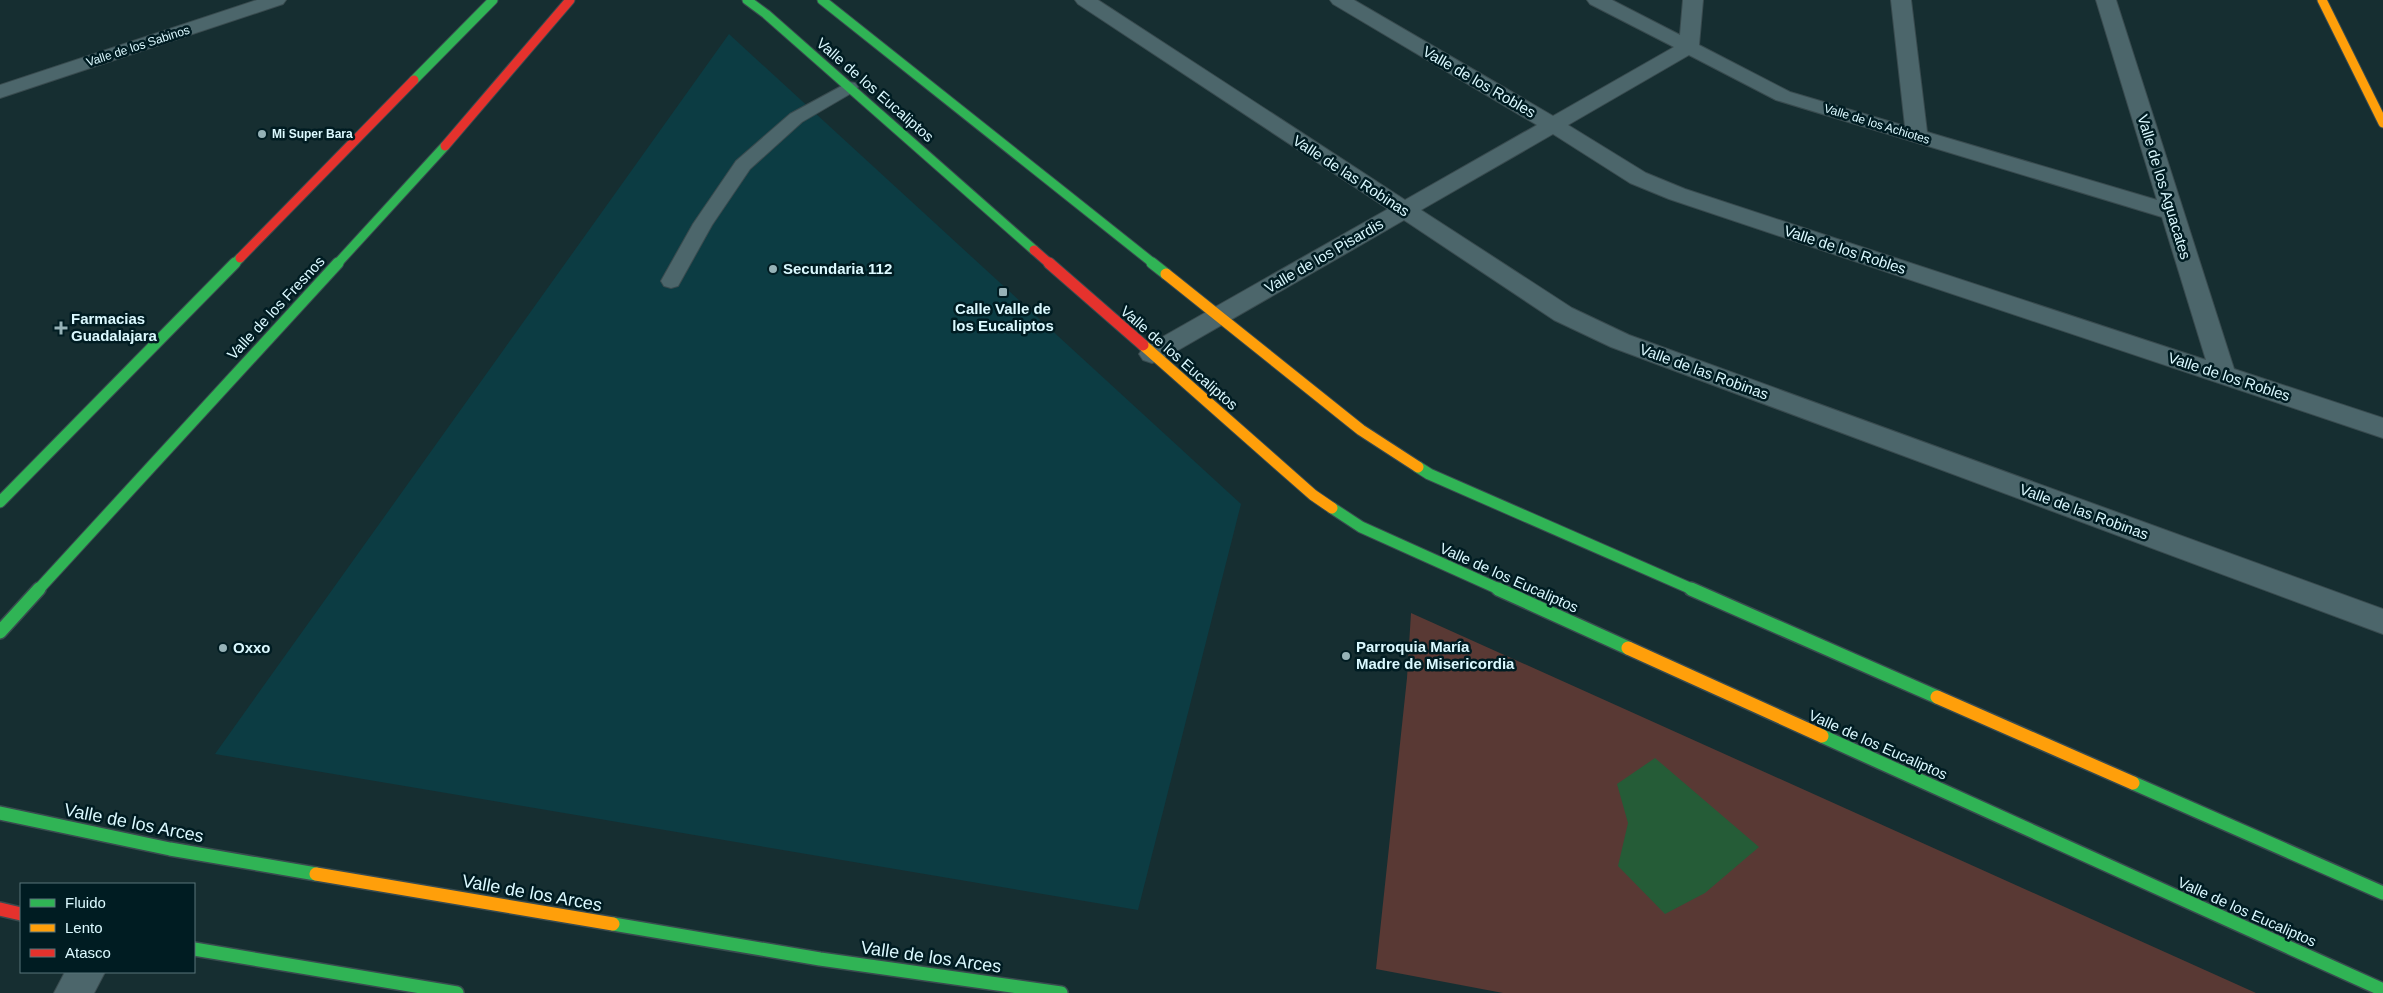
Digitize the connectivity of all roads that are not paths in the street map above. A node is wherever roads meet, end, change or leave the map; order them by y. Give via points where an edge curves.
1 (276, 0) edge
2 (493, 0) edge
3 (570, 0) edge
4 (747, 0) edge
5 (822, 0) edge
6 (1085, 0) edge
7 (1340, 0) edge
8 (1597, 0) edge
9 (1693, 0) edge
10 (1901, 0) edge
11 (2106, 0) edge
12 (2322, 0) edge
13 (1689, 47) junction
14 (848, 87) junction
15 (0, 92) edge
16 (2383, 123) edge
17 (1553, 125) junction
18 (1917, 136) junction
19 (1404, 210) junction
20 (2172, 212) junction
21 (671, 281) dead end
22 (1220, 316) junction
23 (1152, 354) junction
24 (2222, 375) junction
25 (2383, 428) edge
26 (0, 502) edge
27 (2383, 622) edge
28 (0, 632) edge
29 (0, 813) edge
30 (2383, 893) edge
31 (0, 908) edge
32 (20, 914) edge
33 (195, 949) edge
34 (86, 973) edge
35 (2383, 990) edge
36 (446, 992) edge
37 (72, 993) edge
38 (1061, 993) edge

1 - 15 street, Valle de los Sabinos
2 - 26 street
3 - 28 street, Valle de los Fresnos via 441,151
4 - 14 street, Valle de los Eucaliptos
5 - 22 street
6 - 19 street, Valle de las Robinas
7 - 17 street, Valle de los Robles
8 - 13 street, Valle de los Achiotes
9 - 13 street
10 - 18 street
11 - 20 street, Valle de los Aguacates
12 - 16 street
13 - 17 street, Valle de los Pisardis
13 - 18 street, Valle de los Achiotes via 1783,96
14 - 21 lane via 796,118 743,165 703,224
14 - 23 street, Valle de los Eucaliptos
17 - 19 street, Valle de los Pisardis
17 - 24 street, Valle de los Robles via 1638,178 1677,194
18 - 20 street, Valle de los Achiotes
19 - 22 street, Valle de los Pisardis
19 - 27 street, Valle de las Robinas via 1563,314 1620,341
20 - 24 street, Valle de los Aguacates
22 - 23 street, Valle de los Pisardis
22 - 30 street via 1361,430 1428,474
23 - 35 street, Valle de los Eucaliptos via 1313,495 1361,527
24 - 25 street, Valle de los Robles
29 - 38 street, Valle de los Arces via 170,849 810,958
31 - 32 street
33 - 36 street
34 - 37 street

